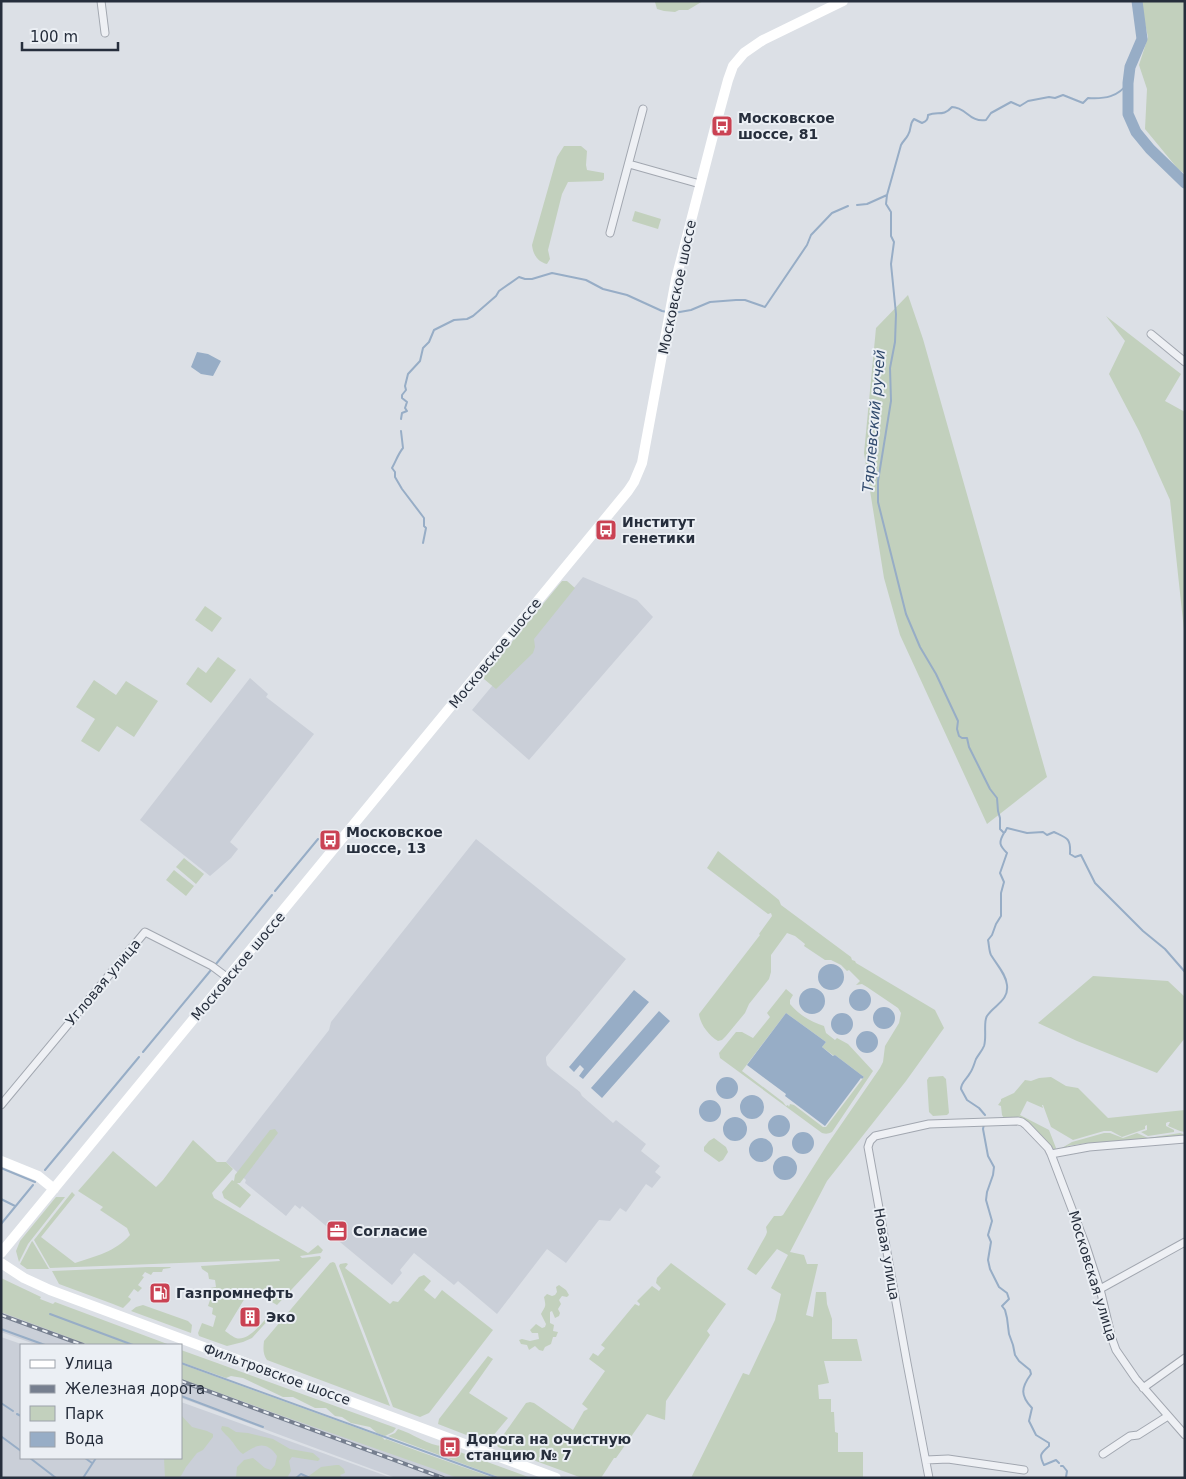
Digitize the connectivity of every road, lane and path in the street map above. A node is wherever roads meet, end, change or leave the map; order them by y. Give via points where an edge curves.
1 (101, 1) edge
2 (843, 1) edge
3 (105, 33) dead end
4 (643, 109) dead end
5 (629, 164) junction
6 (700, 184) junction
7 (610, 233) dead end
8 (1151, 334) dead end
9 (1185, 362) edge
10 (228, 978) junction
11 (1, 1105) edge
12 (978, 1123) joint
13 (1184, 1141) edge
14 (1051, 1154) junction
15 (1, 1161) edge
16 (54, 1189) junction
17 (1185, 1242) edge
18 (1, 1253) edge
19 (1, 1263) edge
20 (1100, 1289) junction
21 (1185, 1358) edge
22 (1143, 1388) junction
23 (1168, 1416) junction
24 (1185, 1435) edge
25 (1103, 1454) dead end
26 (926, 1460) junction
27 (1024, 1470) dead end
28 (556, 1478) edge
29 (929, 1478) edge

1 - 3 street
2 - 6 main road, Московское шоссе via 763,40 744,53 733,66
4 - 5 street
5 - 6 street
5 - 7 street
6 - 10 main road, Московское шоссе via 668,320 646,448 634,482
8 - 9 street
10 - 11 street, Угловая улица via 212,966 145,932
10 - 16 main road, Московское шоссе
12 - 14 street, Московская улица via 1022,1122
12 - 26 street, Новая улица via 929,1124 879,1135 868,1145
13 - 14 street via 1089,1147
14 - 20 street, Московская улица
15 - 16 main road via 38,1176
16 - 18 main road, Московское шоссе
17 - 20 street
19 - 28 main road, Фильтровское шоссе via 50,1290
20 - 22 street, Московская улица via 1114,1344
21 - 22 street
22 - 23 street, Московская улица
23 - 24 street, Московская улица
23 - 25 street
26 - 27 street
26 - 29 street, Новая улица

